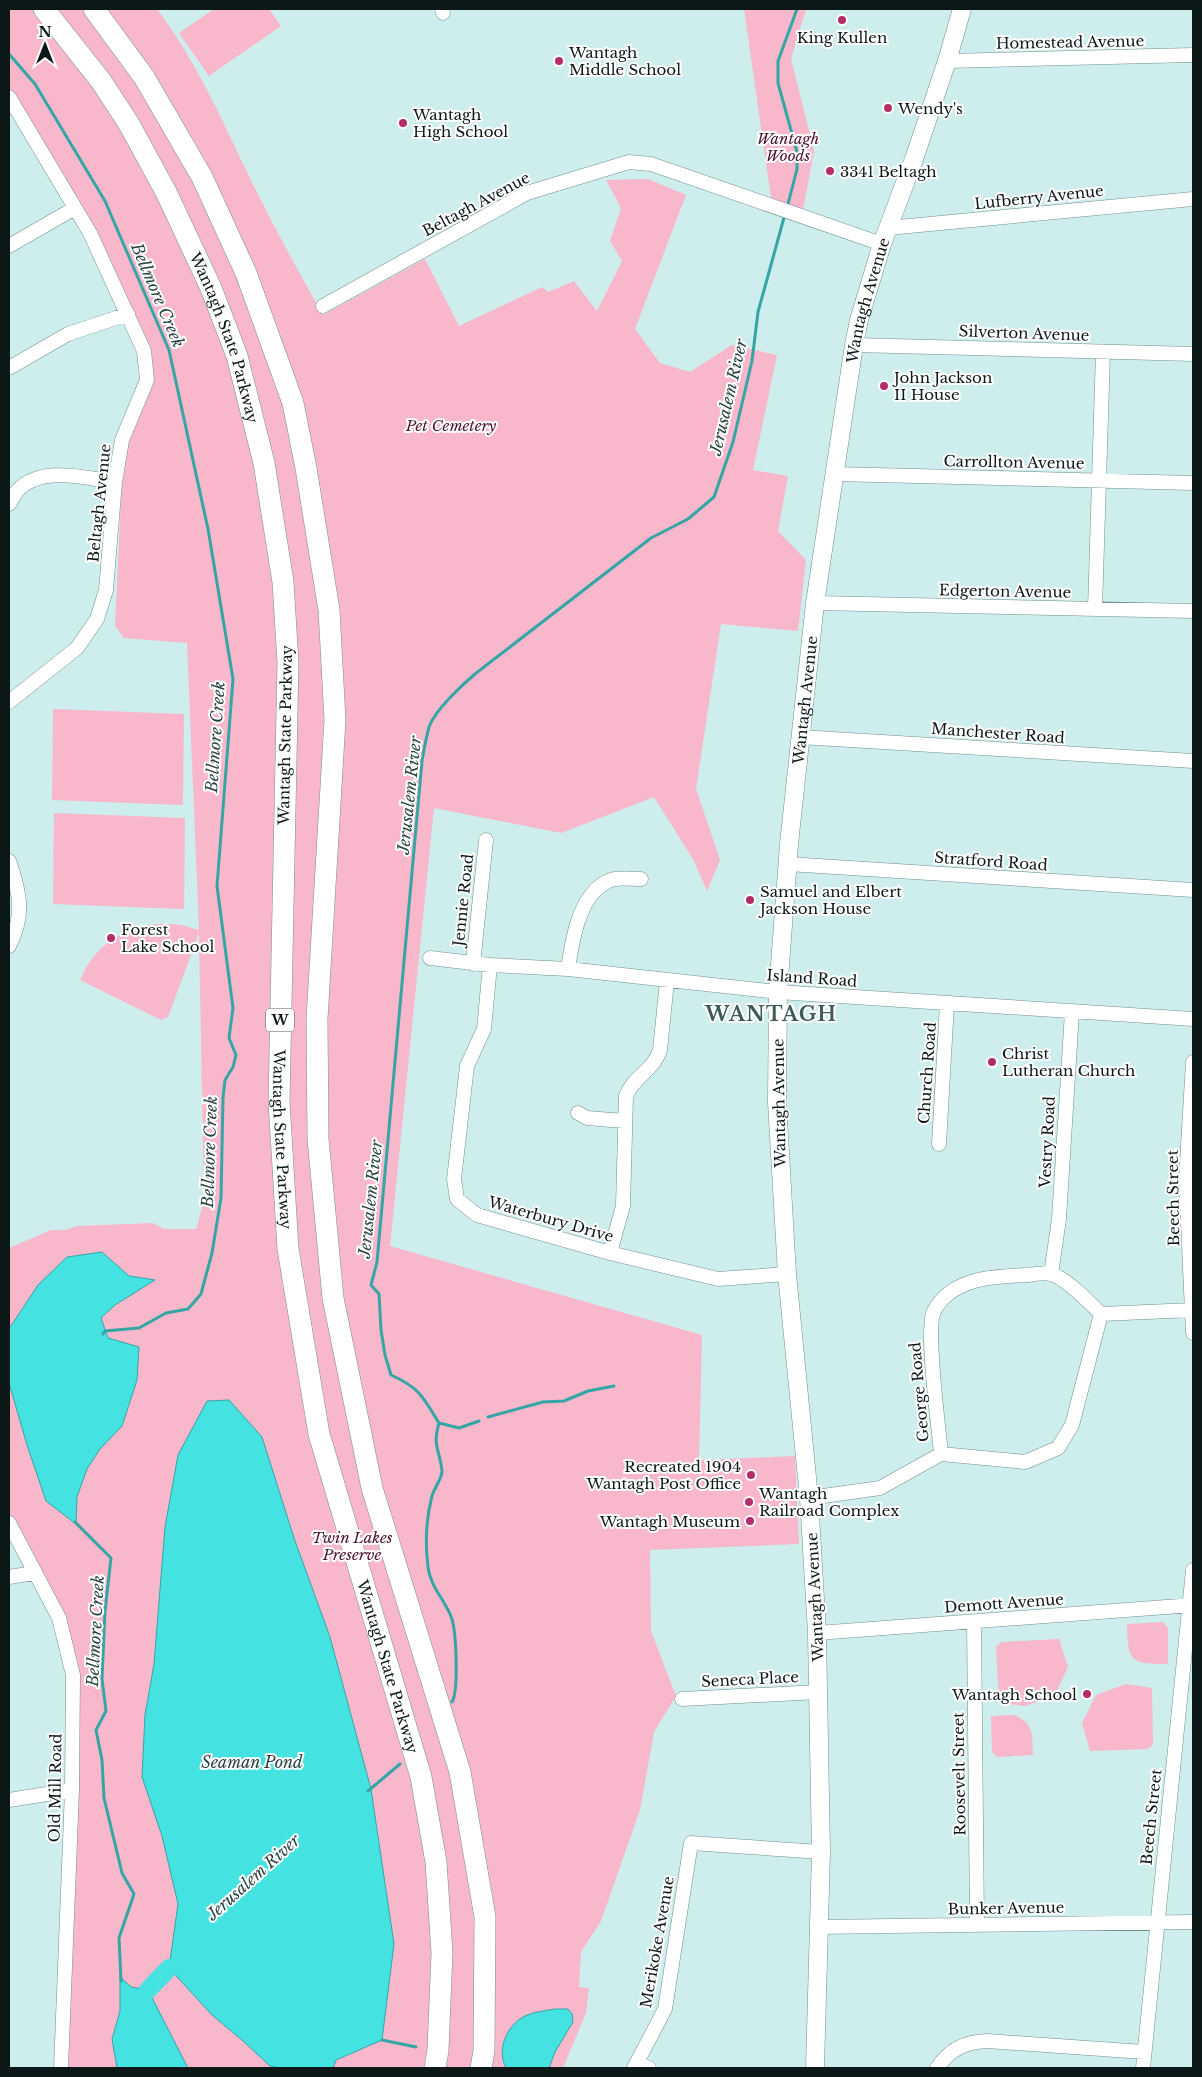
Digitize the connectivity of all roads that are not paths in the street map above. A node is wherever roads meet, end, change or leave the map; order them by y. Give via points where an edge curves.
1 (44, 9) edge
2 (94, 9) edge
3 (962, 9) edge
4 (1193, 55) edge
5 (947, 61) junction
6 (9, 96) edge
7 (1193, 199) edge
8 (75, 208) junction
9 (885, 236) junction
10 (9, 246) edge
11 (323, 306) dead end
12 (128, 314) junction
13 (854, 345) junction
14 (1103, 352) junction
15 (1193, 354) edge
16 (9, 368) edge
17 (834, 474) junction
18 (1100, 480) junction
19 (115, 482) junction
20 (1193, 483) edge
21 (9, 504) edge
22 (815, 603) junction
23 (1096, 609) junction
24 (1193, 612) edge
25 (9, 702) edge
26 (800, 737) junction
27 (1193, 761) edge
28 (486, 840) dead end
29 (9, 861) edge
30 (788, 864) junction
31 (641, 879) dead end
32 (1193, 890) edge
33 (9, 946) edge
34 (430, 958) dead end
35 (474, 964) junction
36 (490, 965) junction
37 (568, 969) junction
38 (667, 981) junction
39 (778, 992) junction
40 (947, 1004) junction
41 (1072, 1012) junction
42 (1193, 1019) edge
43 (1193, 1062) edge
44 (578, 1113) dead end
45 (624, 1121) junction
46 (939, 1144) dead end
47 (610, 1252) junction
48 (787, 1274) junction
49 (1051, 1274) junction
50 (1192, 1310) junction
51 (1101, 1314) junction
52 (1193, 1333) edge
53 (941, 1454) junction
54 (809, 1498) junction
55 (9, 1523) edge
56 (1193, 1570) edge
57 (34, 1573) junction
58 (9, 1577) edge
59 (1191, 1605) edge
60 (974, 1622) junction
61 (818, 1633) junction
62 (820, 1692) junction
63 (682, 1699) dead end
64 (72, 1790) junction
65 (9, 1800) edge
66 (821, 1852) junction
67 (1156, 1922) junction
68 (1193, 1922) edge
69 (977, 1925) junction
70 (819, 1927) junction
71 (1144, 2052) junction
72 (640, 2067) edge
73 (61, 2068) edge
74 (435, 2068) edge
75 (482, 2068) edge
76 (815, 2068) edge
77 (937, 2068) edge
78 (1143, 2068) edge

1 - 74 highway, Wantagh State Parkway / W via 101,81 166,192 211,288 236,356 264,463 282,582 288,662 279,1102 288,1249 320,1434 421,1777 436,1862 442,1954
2 - 75 highway via 144,77 202,177 246,273 290,394 306,468 329,610 335,720 317,1019 318,1139 333,1298 372,1488 460,1772 485,1917
3 - 5 main road, Wantagh Avenue
4 - 5 street, Homestead Avenue
5 - 9 main road, Wantagh Avenue
6 - 8 street, Beltagh Avenue
7 - 9 street, Lufberry Avenue
8 - 10 street
8 - 12 street, Beltagh Avenue
9 - 11 street, Beltagh Avenue via 791,212 651,164 628,162 527,192
9 - 13 main road, Wantagh Avenue
12 - 16 street via 68,334
12 - 19 street, Beltagh Avenue via 144,351 147,380 122,440
13 - 14 street, Silverton Avenue
13 - 17 main road, Wantagh Avenue
14 - 15 street, Silverton Avenue
14 - 18 street
17 - 18 street, Carrollton Avenue
17 - 22 main road, Wantagh Avenue
18 - 20 street, Carrollton Avenue
18 - 23 street
19 - 21 street via 65,475 45,476 18,490
19 - 25 street, Beltagh Avenue via 106,590 97,619 77,648
22 - 23 street, Edgerton Avenue
22 - 26 main road, Wantagh Avenue
23 - 24 street, Edgerton Avenue
26 - 27 street, Manchester Road
26 - 30 main road, Wantagh Avenue
28 - 35 street, Jennie Road
29 - 33 street via 19,902 18,922
30 - 32 street, Stratford Road
30 - 39 main road, Wantagh Avenue
31 - 37 street via 618,878 603,883 594,891 574,933
34 - 35 street, Island Road
35 - 36 street, Island Road
36 - 37 street, Island Road
36 - 47 street, Waterbury Drive via 484,1029 467,1066 454,1180 457,1198 477,1215
37 - 38 street, Island Road
38 - 39 street, Island Road
38 - 45 street via 660,1050 652,1066 628,1090
39 - 40 street, Island Road
39 - 48 main road, Wantagh Avenue via 777,1102
40 - 41 street, Island Road
40 - 46 street, Church Road
41 - 42 street, Island Road
41 - 49 street, Vestry Road via 1059,1219
43 - 50 street, Beech Street via 1186,1180
44 - 45 street via 586,1118
45 - 47 street via 623,1206
47 - 48 street, Waterbury Drive via 718,1279
48 - 54 main road, Wantagh Avenue
49 - 51 street via 1077,1290
49 - 53 street, George Road via 992,1276 957,1287 934,1311 930,1333
50 - 51 street
50 - 52 street, Beech Street
51 - 53 street via 1072,1425 1058,1448 1025,1462
53 - 54 street via 880,1488
54 - 61 main road, Wantagh Avenue
55 - 57 street, Old Mill Road
56 - 59 street, Beech Street
57 - 58 street
57 - 64 street, Old Mill Road via 59,1618 73,1674
59 - 60 street, Demott Avenue
59 - 67 street, Beech Street
60 - 61 street, Demott Avenue
60 - 69 street, Roosevelt Street
61 - 62 main road, Wantagh Avenue
62 - 63 street, Seneca Place
62 - 66 main road, Wantagh Avenue
64 - 65 street
64 - 73 street, Old Mill Road
66 - 70 main road, Wantagh Avenue
66 - 72 street, Merikoke Avenue via 691,1843 665,2009
67 - 68 street, Bunker Avenue
67 - 69 street, Bunker Avenue
67 - 71 street, Beech Street
69 - 70 street, Bunker Avenue
70 - 76 main road, Wantagh Avenue
71 - 77 street via 974,2042 951,2052
71 - 78 street, Beech Street

